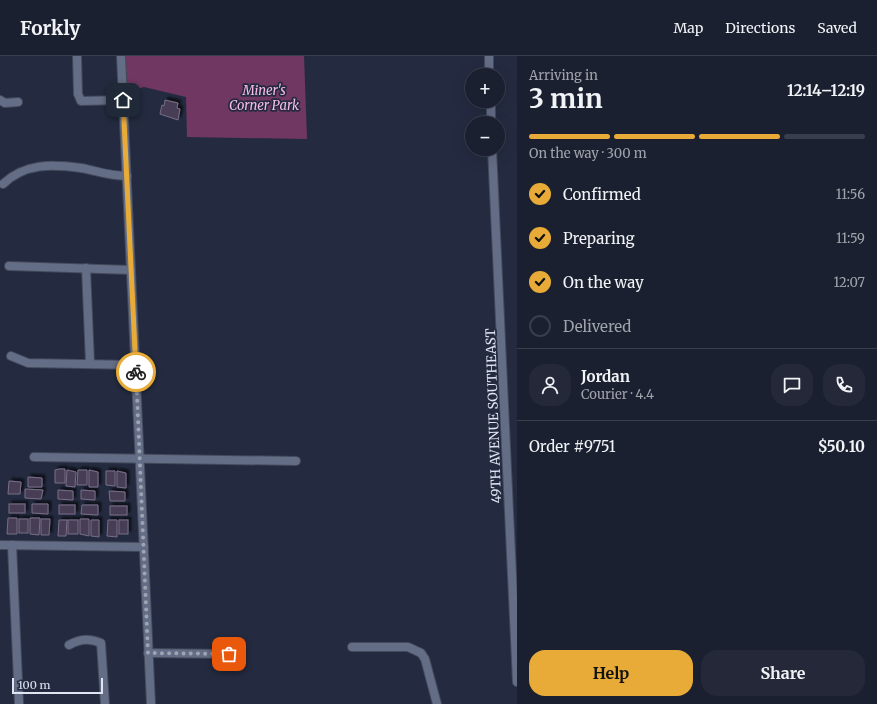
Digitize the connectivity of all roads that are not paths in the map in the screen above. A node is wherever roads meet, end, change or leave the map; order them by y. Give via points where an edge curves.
1 (77, 56) edge
2 (121, 56) edge
3 (488, 56) edge
4 (489, 68) edge
5 (0, 100) edge
6 (123, 100) junction
7 (18, 102) dead end
8 (492, 156) edge
9 (126, 176) junction
10 (3, 184) dead end
11 (9, 266) dead end
12 (86, 268) junction
13 (131, 270) junction
14 (11, 356) dead end
15 (90, 363) junction
16 (135, 365) junction
17 (34, 457) dead end
18 (140, 459) junction
19 (296, 461) dead end
20 (0, 545) edge
21 (12, 545) junction
22 (144, 547) junction
23 (69, 645) dead end
24 (352, 648) dead end
25 (148, 653) junction
26 (229, 654) dead end
27 (517, 677) edge
28 (19, 704) edge
29 (105, 704) edge
30 (151, 704) edge
31 (437, 704) edge

1 - 6 street via 78,94 81,101
2 - 6 street
3 - 4 street
5 - 7 street via 5,103
6 - 9 street
8 - 27 street, 49TH AVENUE SOUTHEAST
9 - 10 street via 106,175 83,168 32,167 11,176
9 - 13 street
11 - 12 street
12 - 13 street
12 - 15 street
13 - 16 street
14 - 15 street via 28,363
15 - 16 street
16 - 18 street
17 - 18 street
18 - 19 street
18 - 22 street
20 - 21 street
21 - 22 street
21 - 28 street
22 - 25 street
23 - 29 street via 77,640 101,642
24 - 31 street via 408,648 421,653 426,659
25 - 26 street
25 - 30 street

